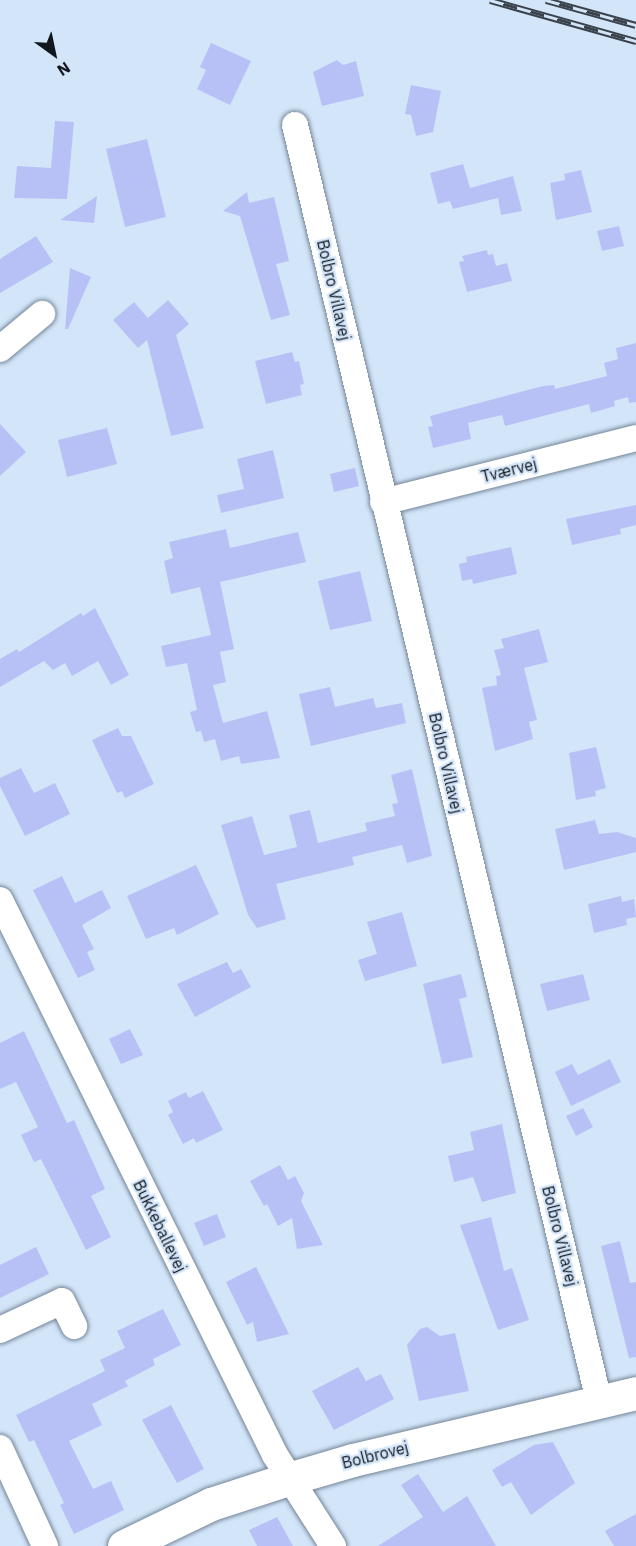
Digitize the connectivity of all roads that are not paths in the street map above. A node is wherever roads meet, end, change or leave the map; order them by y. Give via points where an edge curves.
1 (295, 125) dead end
2 (42, 314) dead end
3 (0, 349) edge
4 (636, 438) edge
5 (383, 502) junction
6 (0, 900) edge
7 (74, 1326) dead end
8 (0, 1330) edge
9 (636, 1393) edge
10 (599, 1401) junction
11 (0, 1448) edge
12 (288, 1479) junction
13 (45, 1546) edge
14 (124, 1546) edge
15 (333, 1546) edge

1 - 5 street, Bolbro Villavej
2 - 3 street
4 - 5 street, Tværvej
5 - 10 street, Bolbro Villavej
6 - 12 street, Bukkeballevej
7 - 8 street via 62,1301
9 - 10 street, Bolbrovej
10 - 12 street, Bolbrovej
11 - 13 street
12 - 14 street, Bolbrovej via 211,1504
12 - 15 street, Bukkeballevej

